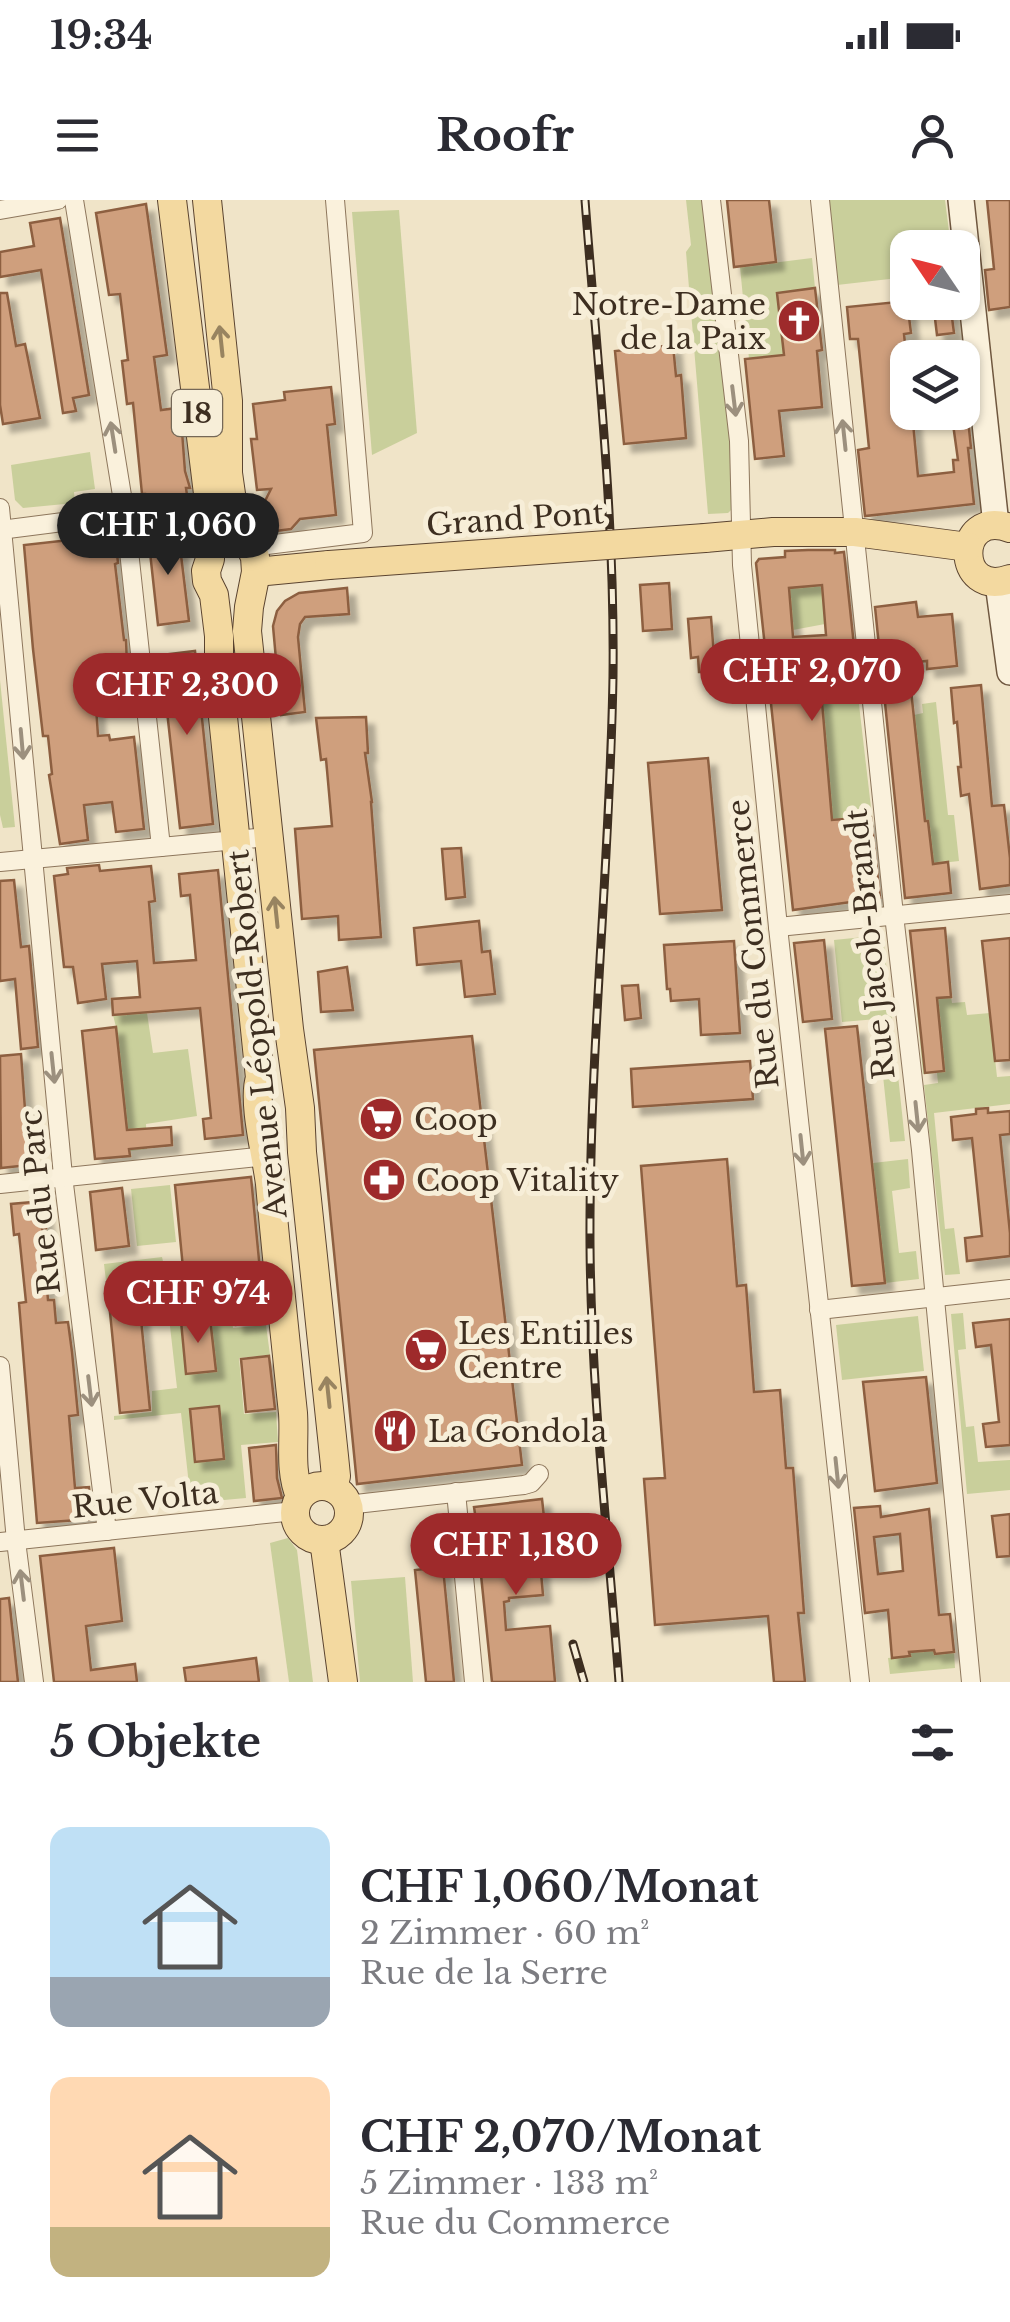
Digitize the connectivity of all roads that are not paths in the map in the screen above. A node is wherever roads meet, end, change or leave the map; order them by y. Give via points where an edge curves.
1 (58, 200) edge
2 (74, 200) edge
3 (172, 200) edge
4 (207, 200) edge
5 (335, 200) edge
6 (711, 200) edge
7 (820, 200) edge
8 (961, 200) edge
9 (0, 210) edge
10 (0, 508) edge
11 (125, 514) junction
12 (1003, 526) edge
13 (2, 529) edge
14 (854, 532) junction
15 (742, 535) junction
16 (968, 547) junction
17 (210, 559) junction
18 (253, 560) junction
19 (1004, 581) edge
20 (214, 594) junction
21 (1010, 672) edge
22 (268, 837) junction
23 (235, 840) junction
24 (161, 846) junction
25 (32, 860) junction
26 (0, 862) edge
27 (1010, 904) edge
28 (894, 916) junction
29 (778, 927) junction
30 (302, 1152) junction
31 (267, 1156) junction
32 (63, 1176) junction
33 (0, 1184) edge
34 (1010, 1290) edge
35 (935, 1297) junction
36 (819, 1310) junction
37 (0, 1366) edge
38 (539, 1474) dead end
39 (456, 1492) junction
40 (340, 1497) junction
41 (298, 1504) junction
42 (106, 1531) junction
43 (324, 1540) junction
44 (8, 1541) edge
45 (34, 1682) edge
46 (343, 1682) edge
47 (474, 1682) edge
48 (860, 1682) edge
49 (971, 1682) edge

1 - 9 street
11 -> 2 street
3 - 17 main road, Avenue Léopold-Robert / 18 via 211,518
18 -> 4 main road, 18 via 228,473 228,401
5 - 18 street via 364,533
6 -> 15 street, Rue du Commerce
14 -> 7 street, Rue Jacob-Brandt
8 - 12 street
10 - 13 street, Rue du Parc
11 - 13 street
11 - 24 street
12 - 16 main road via 978,531
13 -> 25 street, Rue du Parc
14 - 15 main road, Grand Pont
14 - 16 main road, Grand Pont
14 - 28 street, Rue Jacob-Brandt
15 - 18 main road, Grand Pont, bridge via 329,565
15 - 29 street, Rue du Commerce
16 - 19 main road via 974,572 989,582
17 - 18 main road via 239,550
17 - 20 main road, Avenue Léopold-Robert / 18 via 207,581
18 - 20 main road via 248,588 236,598
18 - 22 main road, Avenue Léopold-Robert via 248,632
19 - 21 street
20 - 23 main road, Avenue Léopold-Robert
22 - 23 street
30 -> 22 main road, Avenue Léopold-Robert
23 - 24 street
23 - 31 main road, Avenue Léopold-Robert
24 - 25 street
25 - 26 street
25 -> 32 street, Rue du Parc
27 - 28 street
28 - 29 street
28 -> 35 street, Rue Jacob-Brandt
29 -> 36 street, Rue du Commerce
30 - 31 main road
40 -> 30 main road, Avenue Léopold-Robert
31 - 32 street
31 - 41 main road, Avenue Léopold-Robert
32 - 33 street
32 -> 42 street, Rue du Parc
34 - 35 street
35 - 36 street
35 - 49 street, Rue Jacob-Brandt
36 -> 48 street, Rue du Commerce
37 - 44 street
38 - 39 street via 524,1485
39 - 40 street
39 - 47 street
40 - 41 main road via 326,1486 312,1488
40 - 43 main road via 348,1518
41 - 42 street, Rue Volta
41 - 43 main road via 301,1530
42 - 44 street, Rue Volta
43 - 46 main road
45 -> 44 street

